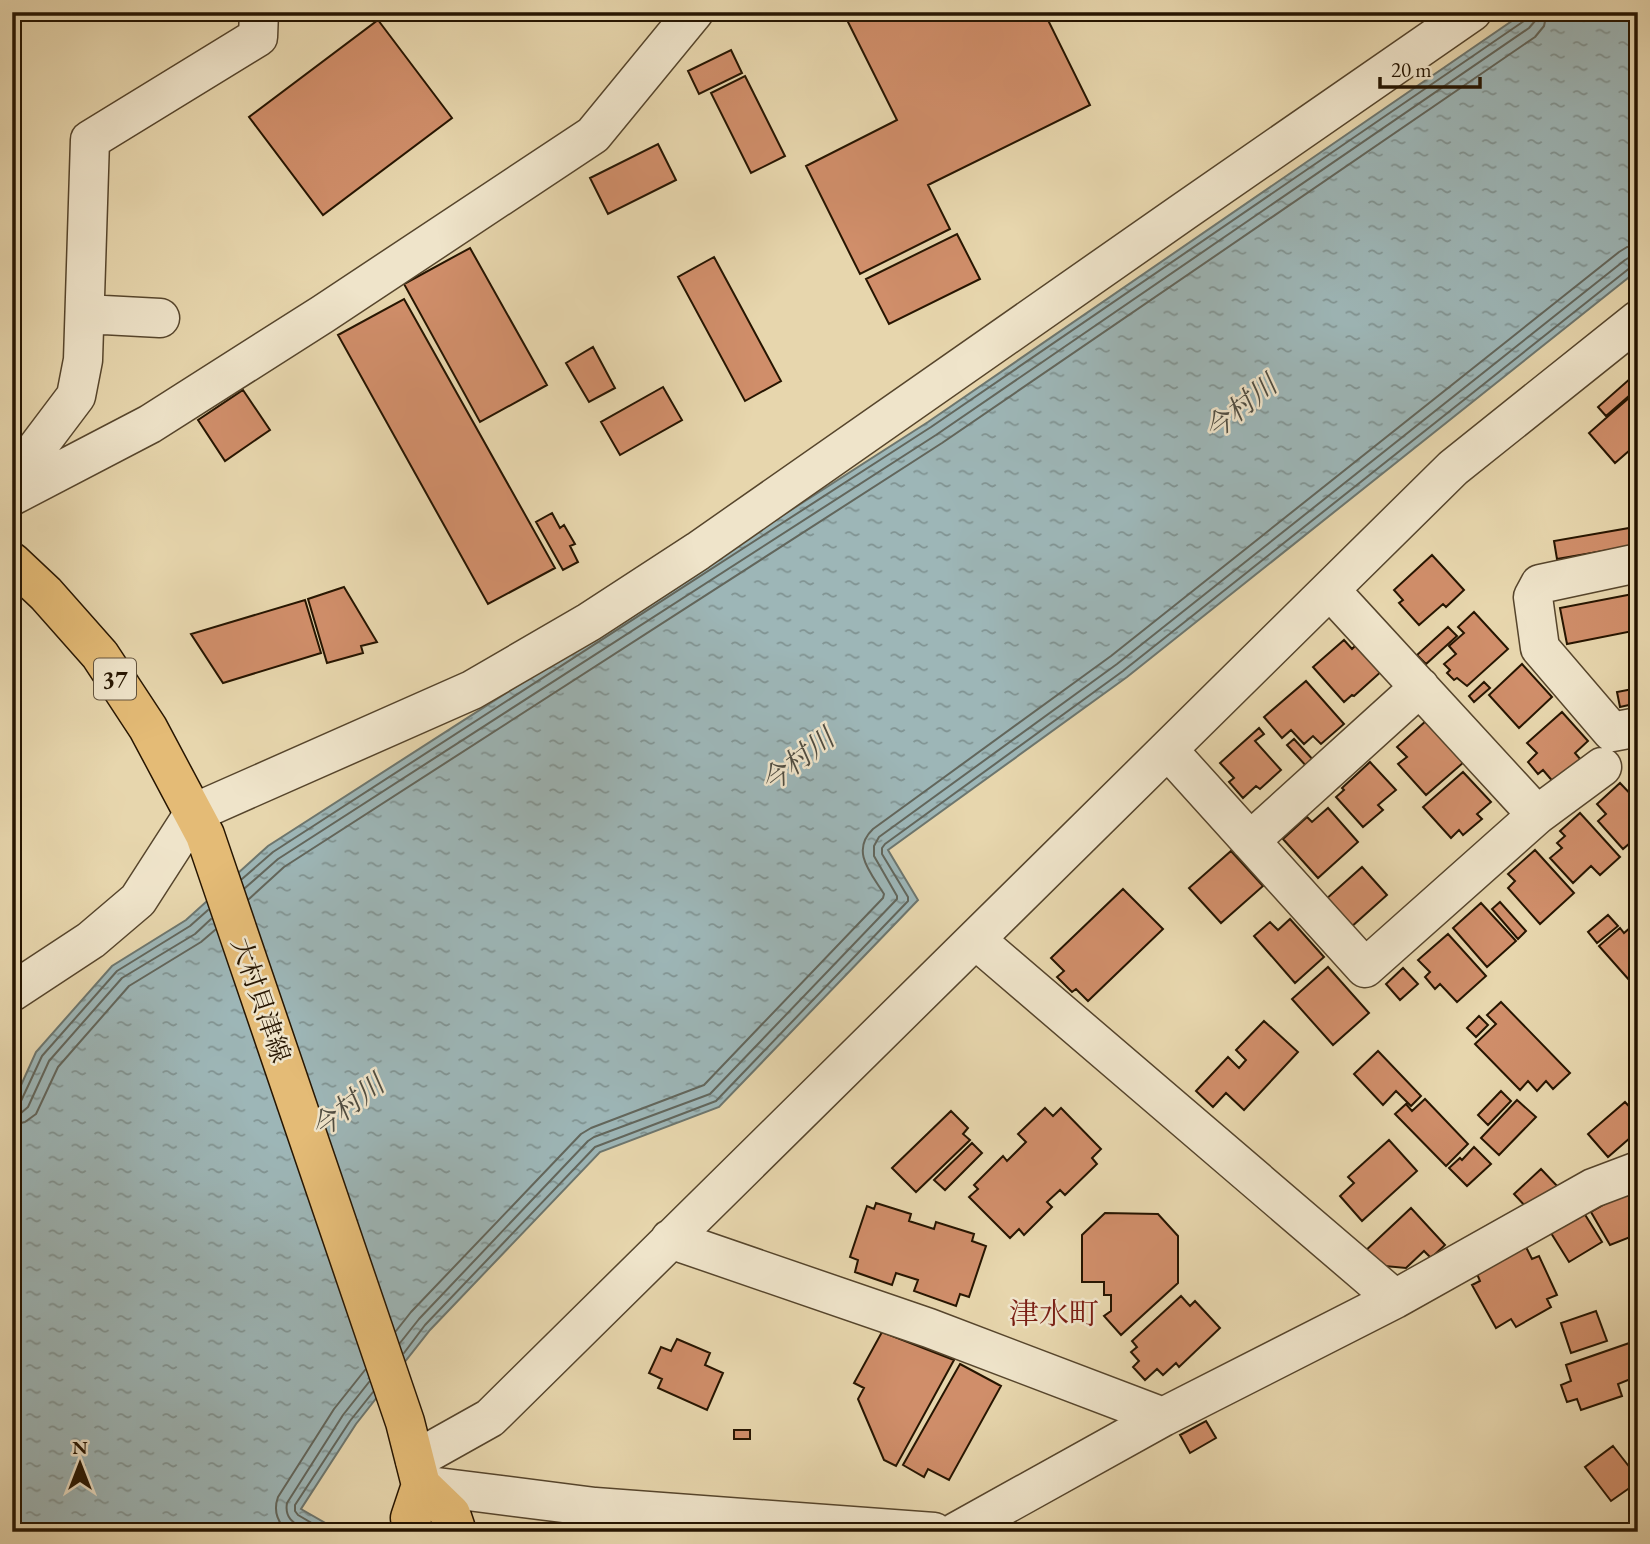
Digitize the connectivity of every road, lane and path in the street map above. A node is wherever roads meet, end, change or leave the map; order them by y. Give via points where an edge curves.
1 (259, 12) edge
2 (694, 12) edge
3 (1472, 12) edge
4 (85, 314) junction
5 (160, 318) dead end
6 (1638, 320) edge
7 (12, 481) edge
8 (12, 496) edge
9 (12, 562) edge
10 (1638, 563) edge
11 (1330, 590) junction
12 (1420, 687) junction
13 (1638, 727) edge
14 (1168, 750) junction
15 (1602, 767) dead end
16 (1537, 815) junction
17 (200, 824) junction
18 (1250, 841) junction
19 (976, 940) junction
20 (12, 992) edge
21 (1638, 1171) edge
22 (670, 1239) junction
23 (1395, 1298) junction
24 (1163, 1417) junction
25 (418, 1473) junction
26 (414, 1532) edge
27 (457, 1532) edge
28 (934, 1532) edge
29 (956, 1532) edge

1 - 4 street via 258,37 90,140
2 - 8 street via 593,135 150,424
3 - 17 street via 698,551 589,622 472,690
4 - 5 street
4 - 7 street via 76,396
6 - 11 street via 1453,468
9 - 17 main road, 大村貝津線 / 37 via 100,655 148,728
10 - 13 street via 1540,584 1533,597 1540,648 1612,732
11 - 12 street
11 - 14 street
12 - 16 street
12 - 18 street
14 - 18 street
14 - 19 street
15 - 16 street
16 - 18 street via 1365,968
17 - 20 street via 138,900 91,940
17 - 25 main road, 大村貝津線 / 37 via 405,1422
19 - 22 street
19 - 23 street
21 - 23 street via 1593,1188
22 - 24 street via 929,1328
22 - 25 street via 490,1418
23 - 24 street
24 - 29 street
25 - 26 main road via 410,1518
25 - 27 main road via 451,1514
25 - 28 street via 594,1507

